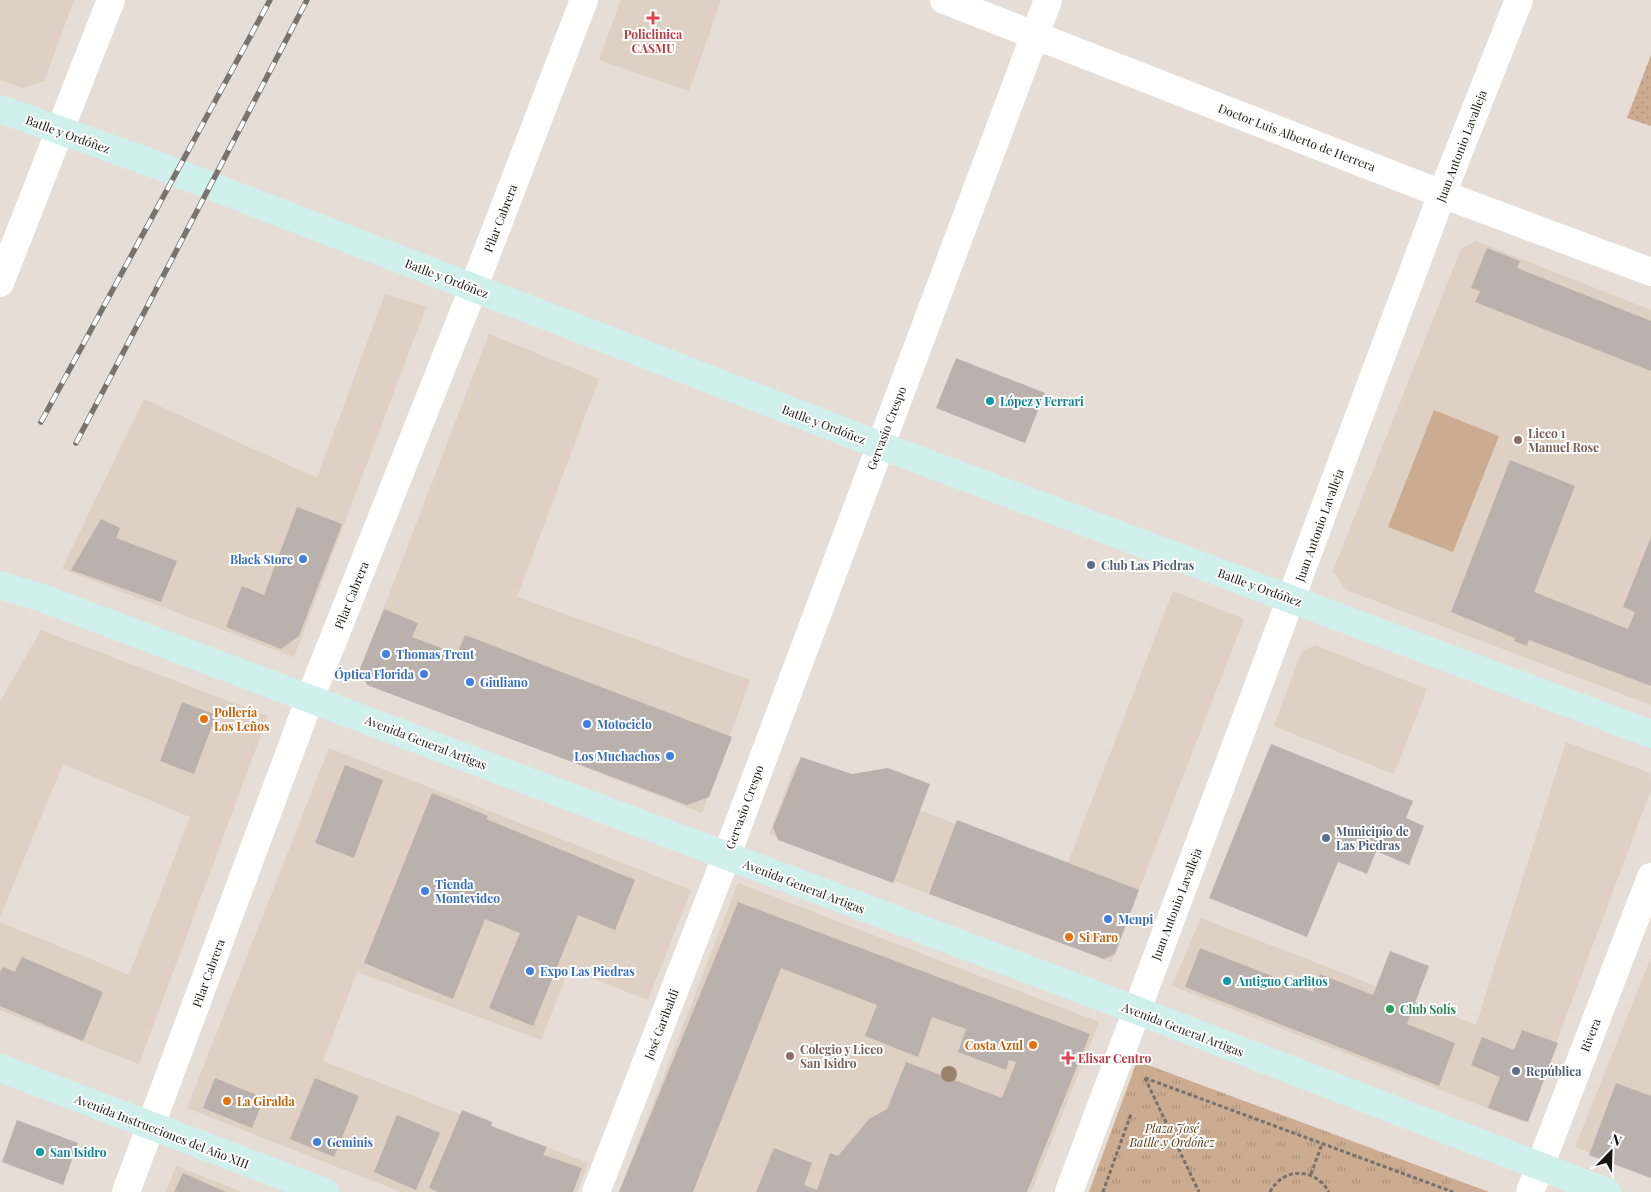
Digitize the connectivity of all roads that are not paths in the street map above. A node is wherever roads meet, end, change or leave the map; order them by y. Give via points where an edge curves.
1 (111, 0) edge
2 (584, 0) edge
3 (944, 0) edge
4 (1048, 0) edge
5 (1519, 0) edge
6 (1034, 34) junction
7 (0, 109) edge
8 (58, 131) junction
9 (1442, 194) junction
10 (1651, 272) edge
11 (0, 283) edge
12 (473, 289) junction
13 (879, 445) junction
14 (0, 585) edge
15 (1291, 599) junction
16 (310, 698) junction
17 (1651, 734) edge
18 (726, 857) junction
19 (1651, 877) edge
20 (1136, 1010) junction
21 (0, 1068) edge
22 (151, 1127) junction
23 (1540, 1167) junction
24 (126, 1192) edge
25 (325, 1192) edge
26 (596, 1192) edge
27 (1069, 1192) edge
28 (1530, 1192) edge
29 (1607, 1192) edge

1 - 8 street
2 - 12 street, Pilar Cabrera
3 - 6 street, Doctor Luis Alberto de Herrera
4 - 6 street, Gervasio Crespo
5 - 9 street, Juan Antonio Lavalleja
6 - 9 street, Doctor Luis Alberto de Herrera
6 - 13 street, Gervasio Crespo
7 - 8 street, Batlle y Ordóñez
8 - 11 street
8 - 12 street, Batlle y Ordóñez via 157,165
9 - 10 street, Doctor Luis Alberto de Herrera
9 - 15 street, Juan Antonio Lavalleja
12 - 13 street, Batlle y Ordóñez
12 - 16 street, Pilar Cabrera
13 - 15 street, Batlle y Ordóñez
13 - 18 street, Gervasio Crespo
14 - 16 street, Avenida General Artigas via 52,601
15 - 17 street, Batlle y Ordóñez
15 - 20 street, Juan Antonio Lavalleja
16 - 18 street, Avenida General Artigas
16 - 22 street, Pilar Cabrera
18 - 20 street, Avenida General Artigas
18 - 26 street, José Garibaldi
19 - 23 street, Rivera
20 - 23 street, Avenida General Artigas
20 - 27 street, Juan Antonio Lavalleja
21 - 22 street, Avenida Instrucciones del Año XIII
22 - 24 street, Pilar Cabrera
22 - 25 street, Avenida Instrucciones del Año XIII
23 - 28 street, Rivera
23 - 29 street, Avenida General Artigas

